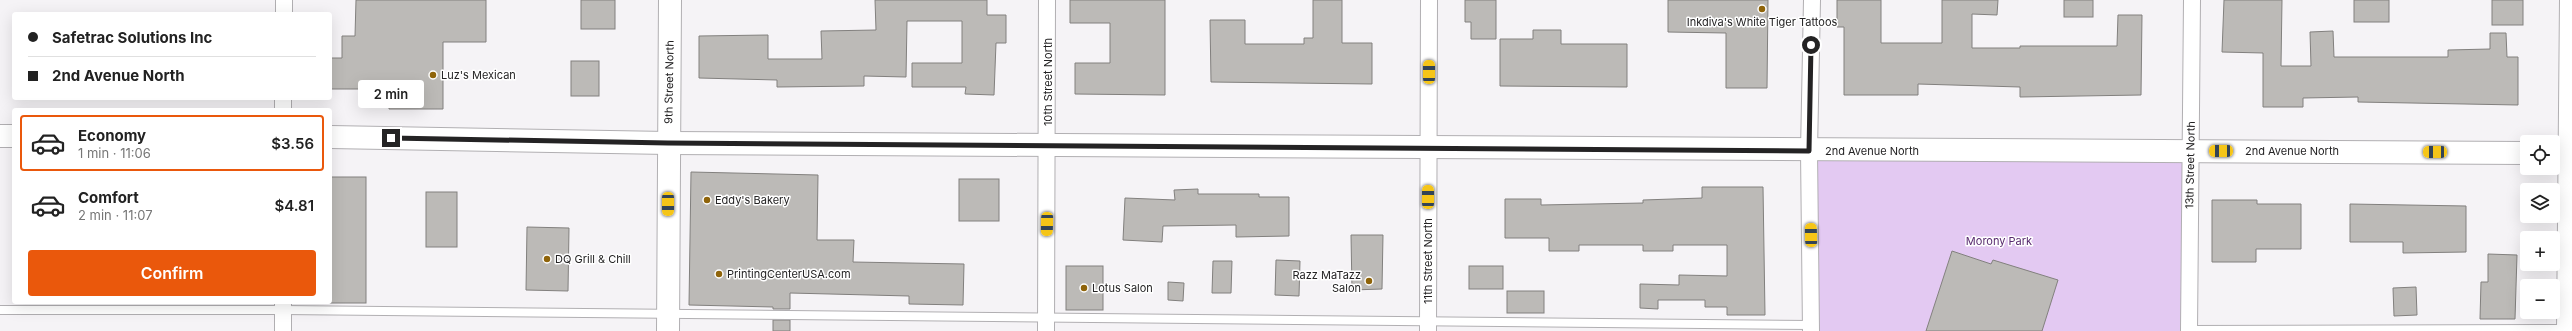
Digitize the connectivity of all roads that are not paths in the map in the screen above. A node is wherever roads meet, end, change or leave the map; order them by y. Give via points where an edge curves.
1 (284, 0) edge
2 (670, 0) edge
3 (1047, 0) edge
4 (1429, 0) edge
5 (1812, 0) edge
6 (2192, 0) edge
7 (2571, 0) edge
8 (284, 12) edge
9 (0, 136) edge
10 (12, 136) edge
11 (332, 137) edge
12 (668, 143) junction
13 (1048, 145) junction
14 (1428, 148) junction
15 (1809, 151) junction
16 (2190, 151) junction
17 (2520, 153) edge
18 (2565, 153) edge
19 (283, 306) edge
20 (0, 310) edge
21 (668, 322) edge
22 (1046, 325) edge
23 (1428, 326) edge
24 (1812, 328) edge
25 (2569, 329) edge
26 (2189, 330) edge
27 (283, 331) edge

1 - 8 street
2 - 12 main road, 9th Street North
3 - 13 street, 10th Street North
4 - 14 street, 11th Street North
5 - 15 street
6 - 16 street, 13th Street North
7 - 18 main road
9 - 10 main road
11 - 12 main road, 2nd Avenue North
12 - 13 main road, 2nd Avenue North
12 - 21 main road, 9th Street North
13 - 14 main road, 2nd Avenue North
13 - 22 street, 10th Street North
14 - 15 main road, 2nd Avenue North
14 - 23 street, 11th Street North
15 - 16 main road, 2nd Avenue North
15 - 24 street
16 - 17 main road, 2nd Avenue North
16 - 26 street, 13th Street North
18 - 25 main road
19 - 20 lane
19 - 21 lane
19 - 27 street
21 - 22 lane
22 - 23 lane
23 - 24 lane
25 - 26 lane

